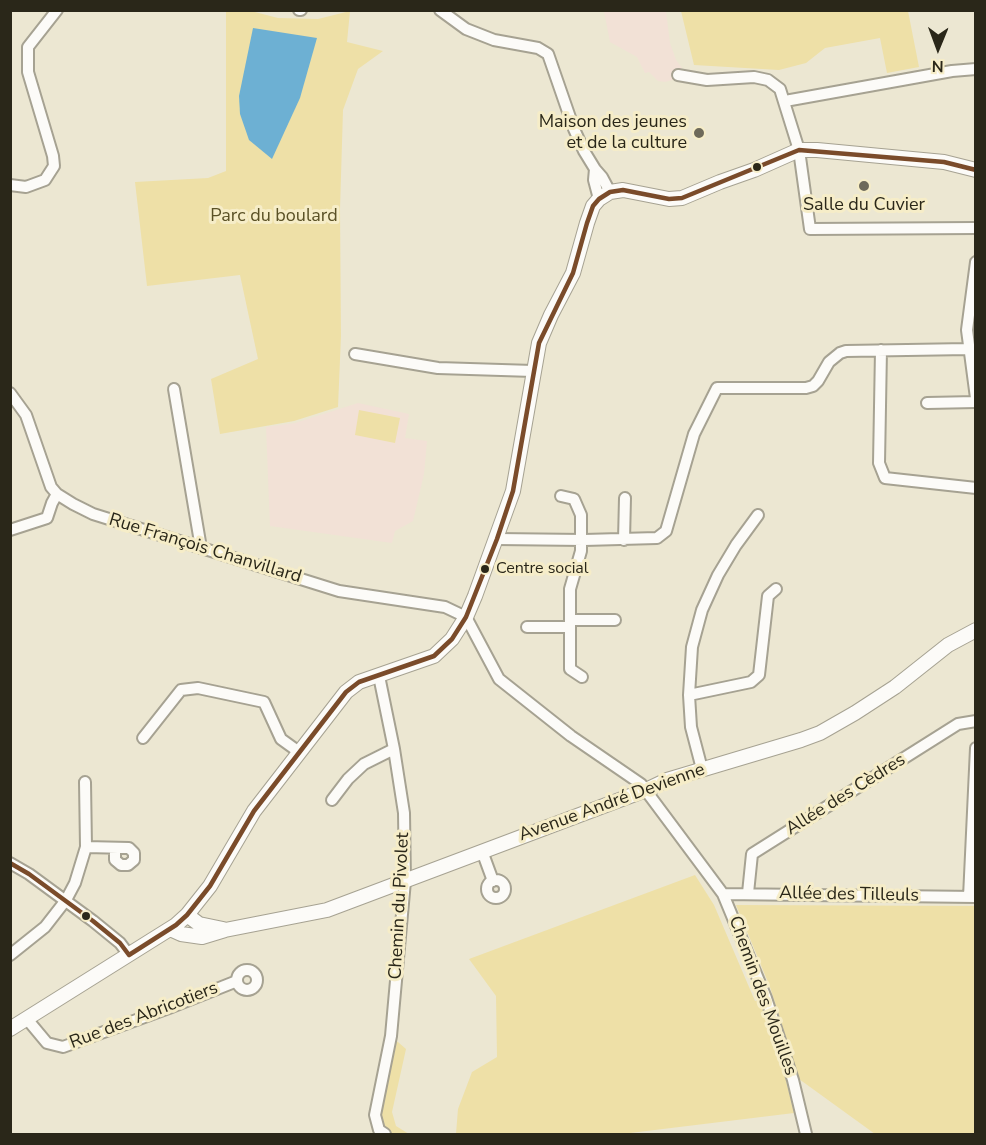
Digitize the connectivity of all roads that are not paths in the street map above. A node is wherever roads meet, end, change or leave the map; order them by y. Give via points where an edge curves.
1 (57, 10) edge
2 (440, 10) edge
3 (975, 69) edge
4 (678, 75) dead end
5 (785, 101) junction
6 (799, 150) junction
7 (975, 170) edge
8 (10, 185) edge
9 (604, 196) junction
10 (975, 228) edge
11 (975, 262) edge
12 (881, 350) junction
13 (968, 350) junction
14 (355, 354) dead end
15 (532, 371) junction
16 (174, 389) dead end
17 (10, 393) edge
18 (975, 400) edge
19 (927, 403) dead end
20 (975, 488) edge
21 (57, 494) junction
22 (561, 496) dead end
23 (625, 498) dead end
24 (758, 515) dead end
25 (10, 530) edge
26 (497, 539) junction
27 (581, 540) junction
28 (624, 540) junction
29 (201, 548) junction
30 (776, 589) dead end
31 (466, 617) junction
32 (615, 620) dead end
33 (570, 624) junction
34 (527, 627) dead end
35 (975, 632) edge
36 (379, 676) junction
37 (582, 677) dead end
38 (689, 695) junction
39 (975, 722) edge
40 (143, 738) dead end
41 (975, 748) edge
42 (394, 749) junction
43 (299, 752) junction
44 (702, 769) junction
45 (85, 782) dead end
46 (646, 790) junction
47 (332, 800) dead end
48 (86, 847) junction
49 (115, 848) dead end
50 (482, 851) junction
51 (10, 863) edge
52 (405, 881) junction
53 (493, 881) dead end
54 (748, 893) junction
55 (723, 894) junction
56 (972, 897) edge
57 (66, 900) junction
58 (187, 915) junction
59 (170, 929) junction
60 (225, 930) junction
61 (10, 955) edge
62 (129, 955) junction
63 (237, 981) dead end
64 (27, 1019) junction
65 (10, 1029) edge
66 (385, 1134) edge
67 (806, 1134) edge

1 - 8 street via 28,47 28,72 54,166 45,180 26,187
2 - 9 street via 466,29 548,54 574,129 602,177
3 - 5 street
4 - 5 street via 707,81 754,76 780,88
5 - 6 street
6 - 7 main road via 944,162
6 - 9 main road via 682,198 623,190
6 - 10 street via 810,229
9 - 15 main road via 593,206 573,273 539,343
11 - 13 street
12 - 13 street
12 - 20 street via 879,463 885,478
12 - 28 street via 840,353 829,362 818,381 806,388 717,388 694,434 666,531 653,539
13 - 18 street
14 - 15 street via 438,368
15 - 26 main road via 513,491
16 - 29 street
17 - 21 street via 26,415 41,463
18 - 19 street
21 - 25 street via 47,518
21 - 29 street, Rue François Chanvillard via 93,514
22 - 27 street via 574,499 580,515
23 - 28 street
24 - 38 street via 718,575 702,610 692,647
26 - 27 street
26 - 31 main road
27 - 28 street
27 - 33 street via 570,589
29 - 31 street, Rue François Chanvillard via 339,591 446,607
30 - 38 street via 768,596 759,675 751,682
31 - 36 main road via 452,639 434,656
31 - 46 street, Chemin des Mouilles via 499,679
32 - 33 street
33 - 34 street
33 - 37 street via 570,669
35 - 44 main road, Avenue André Devienne via 948,645 885,693 820,733
36 - 42 street, Chemin du Pivolet
36 - 43 main road via 359,682 346,692
38 - 44 street via 691,727
39 - 54 street, Allée des Cèdres via 958,724 752,854
40 - 43 street via 181,690 198,688 264,702 281,739
41 - 56 street
42 - 47 street via 364,764
42 - 52 street, Chemin du Pivolet via 404,813
43 - 58 main road via 254,811 210,886
44 - 46 main road, Avenue André Devienne
45 - 48 street
46 - 50 main road, Avenue André Devienne
46 - 55 street, Chemin des Mouilles
48 - 49 street
48 - 57 street
50 - 52 main road, Avenue André Devienne
50 - 53 street
51 - 57 street
52 - 60 main road, Avenue André Devienne via 327,910
52 - 66 street, Chemin du Pivolet via 391,1036 375,1115 379,1130
54 - 55 street, Allée des Tilleuls
54 - 56 street, Allée des Tilleuls
55 - 67 street, Chemin des Mouilles via 766,998
57 - 61 street via 45,927
57 - 62 street via 120,943
58 - 59 main road
58 - 60 main road, Avenue André Devienne via 199,924
59 - 60 main road, Avenue André Devienne via 202,937
59 - 62 main road
62 - 64 main road
63 - 64 street, Rue des Abricotiers via 63,1047 47,1043
64 - 65 main road

